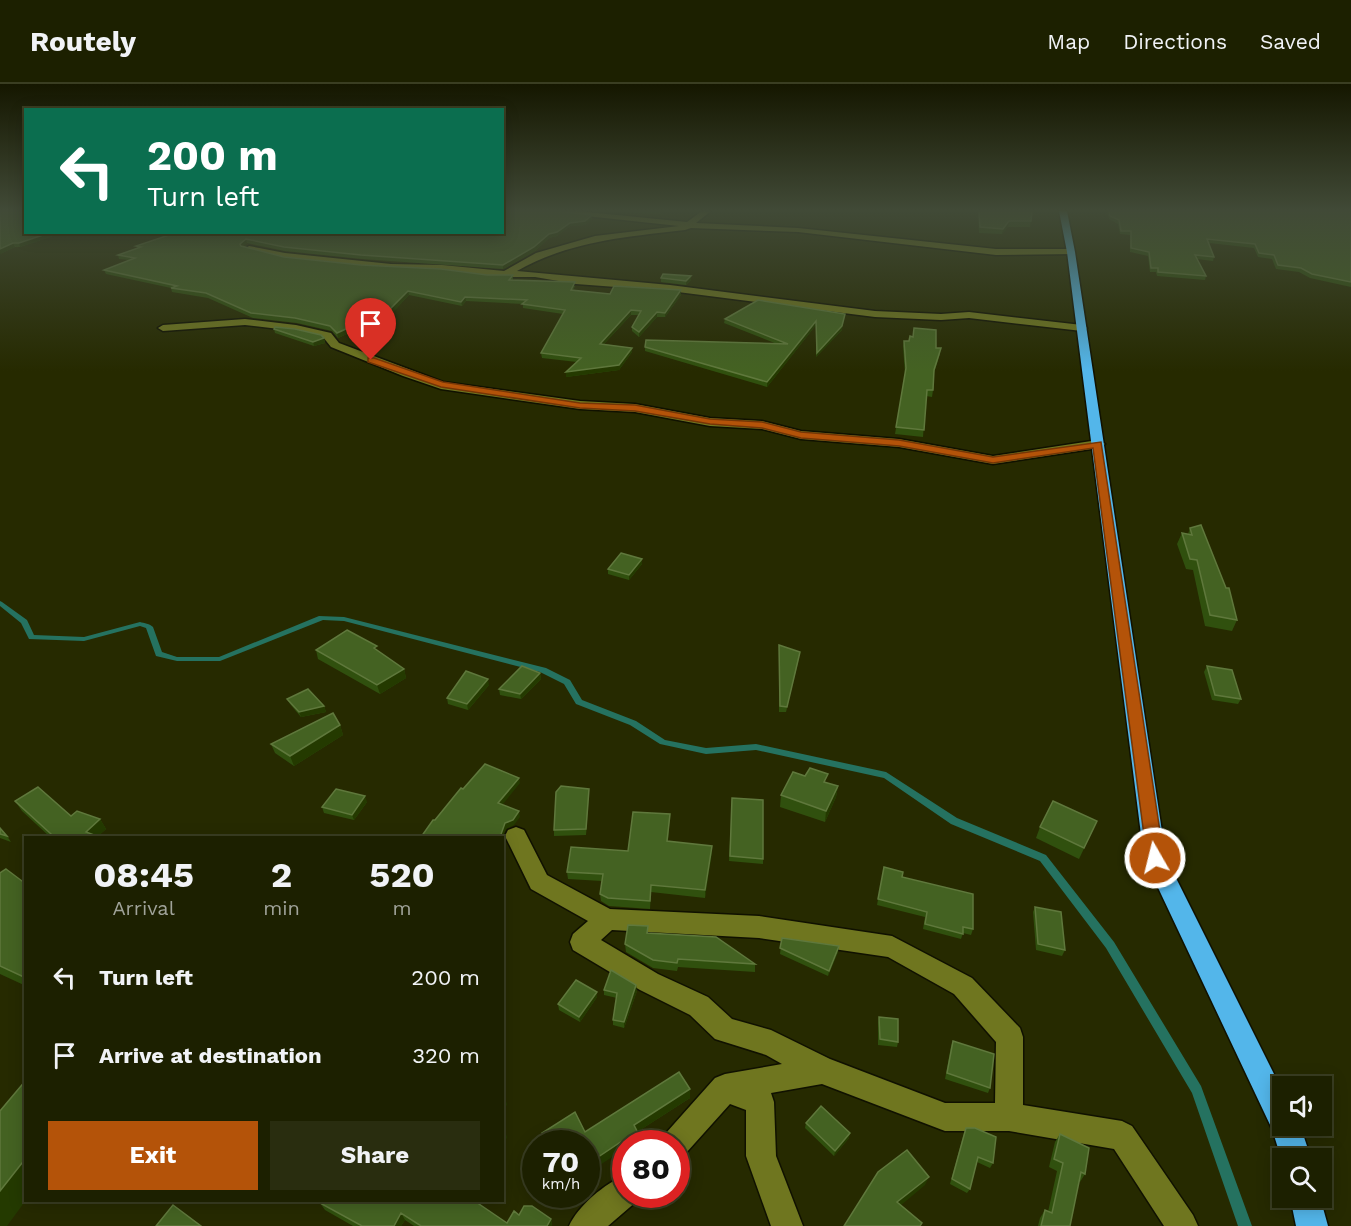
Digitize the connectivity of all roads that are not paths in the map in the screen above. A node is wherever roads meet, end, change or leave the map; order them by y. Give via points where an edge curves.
1 (366, 264) edge
2 (524, 264) edge
3 (1073, 264) edge
4 (505, 274) junction
5 (163, 328) dead end
6 (1082, 328) junction
7 (1098, 444) junction
8 (516, 836) dead end
9 (607, 919) junction
10 (822, 1070) junction
11 (725, 1088) junction
12 (1272, 1098) edge
13 (1009, 1117) junction
14 (688, 1130) edge
15 (612, 1202) edge
16 (1308, 1208) edge
17 (585, 1226) edge
18 (787, 1226) edge
19 (1182, 1226) edge
20 (1312, 1226) edge

1 - 4 street
2 - 4 street
3 - 6 highway
4 - 6 street via 670,288 875,314 969,315
5 - 7 street via 245,322 296,328 327,335 335,345 441,385 580,405 635,408 710,422 762,425 801,435 899,443 993,460
6 - 7 highway
7 - 12 highway via 1155,858
8 - 9 street via 539,882
9 - 10 street via 582,942 699,1006 724,1030 771,1043
9 - 13 street via 759,927 892,947 963,986 1010,1037
10 - 11 street
10 - 13 street via 945,1117
11 - 14 street
11 - 18 street via 760,1102 761,1156
13 - 19 street via 1122,1136
15 - 17 street
16 - 20 highway

